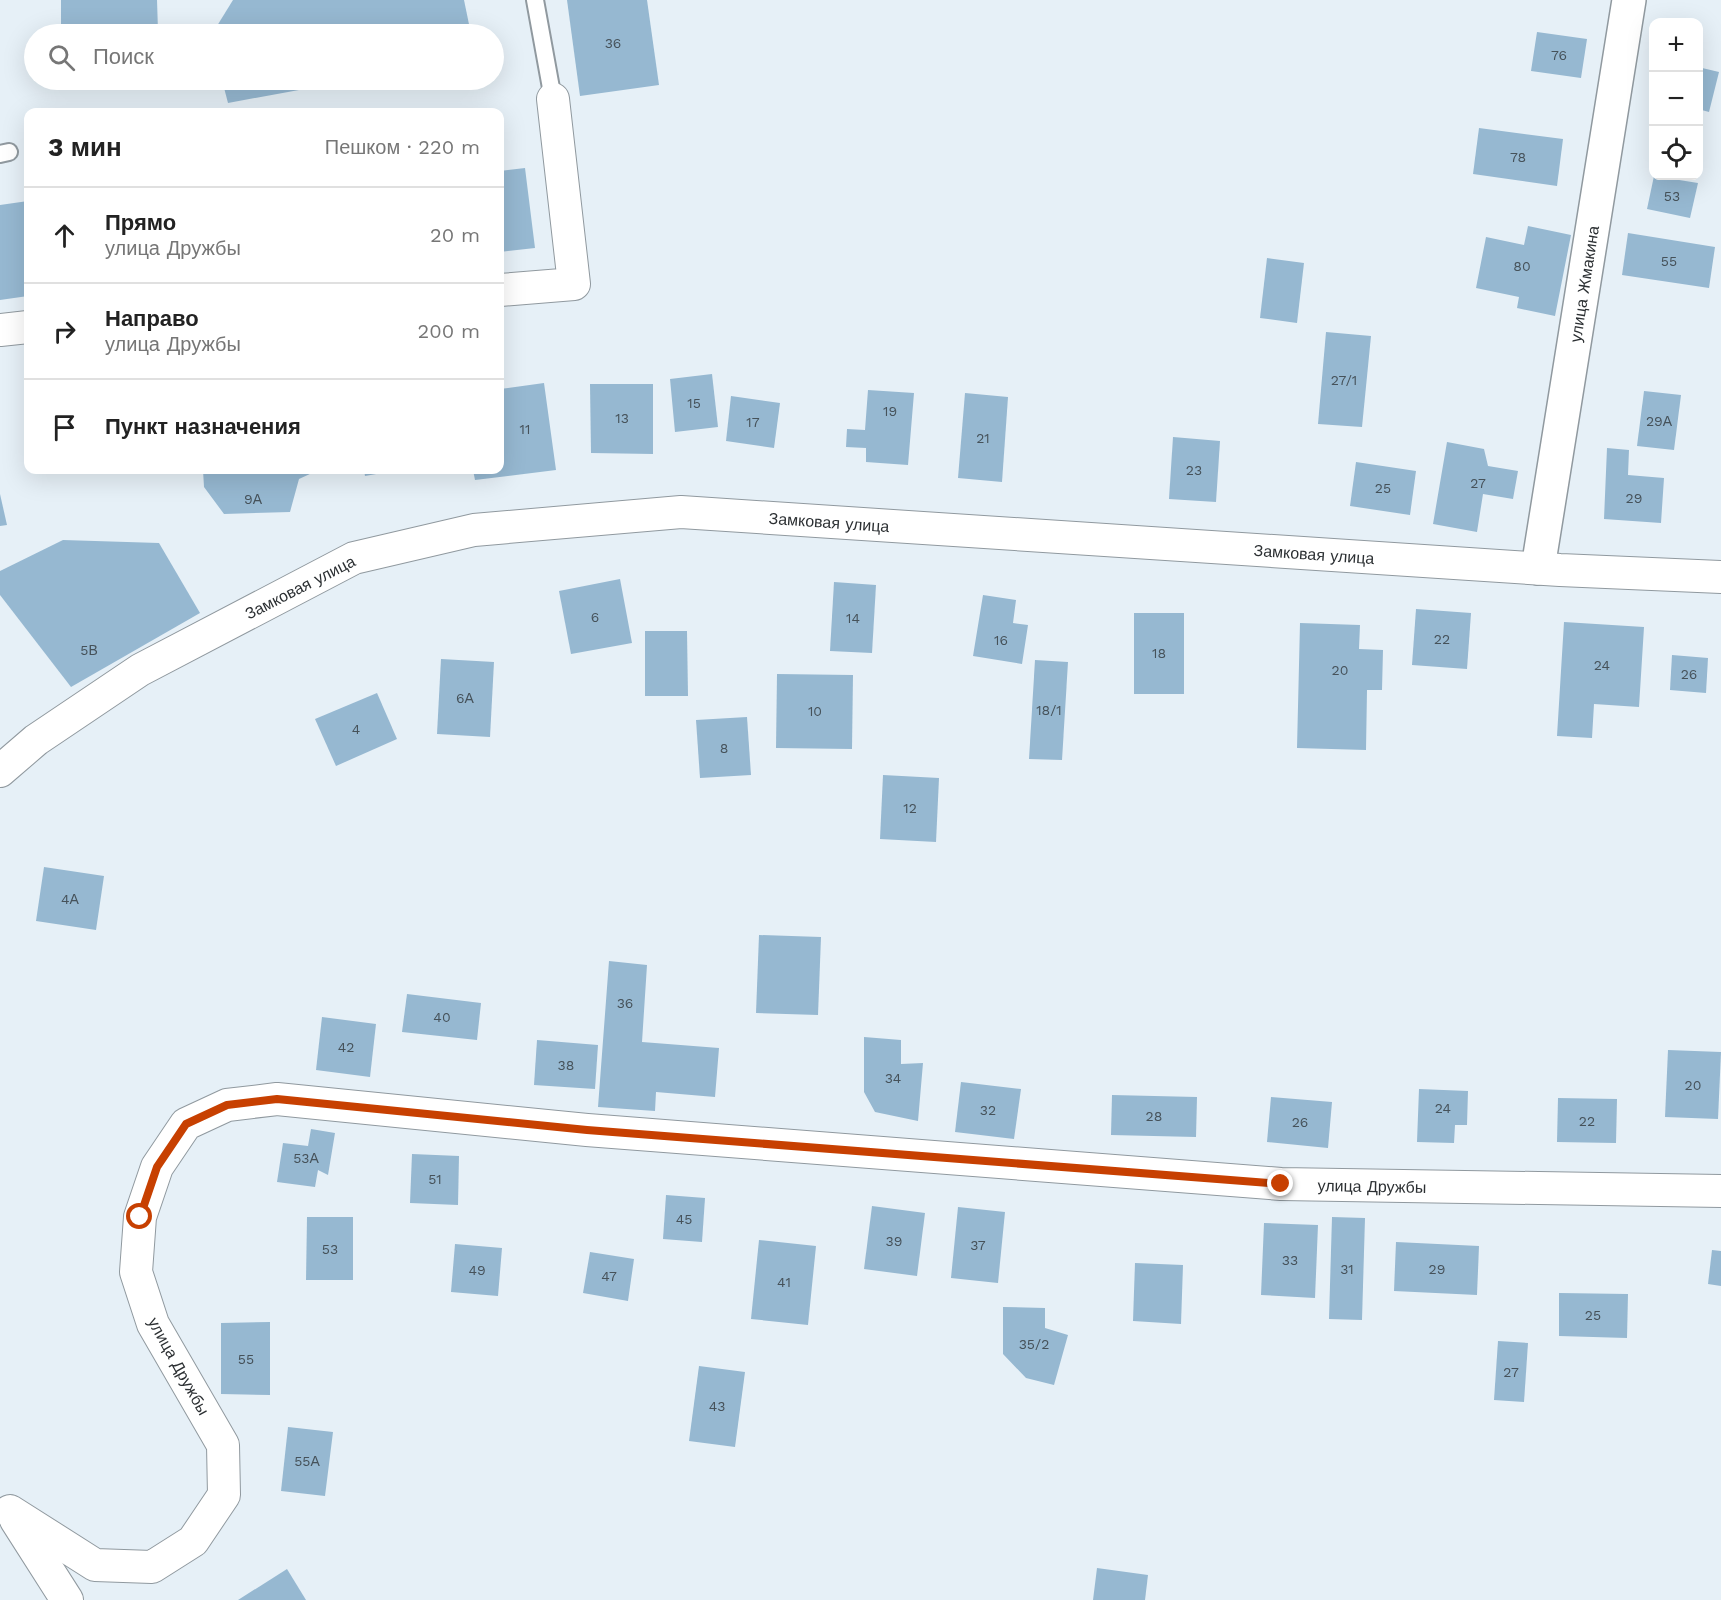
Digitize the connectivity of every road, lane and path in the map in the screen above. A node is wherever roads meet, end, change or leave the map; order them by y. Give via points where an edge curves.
1 (535, 0) edge
2 (1629, 0) edge
3 (553, 99) joint
4 (504, 290) edge
5 (24, 327) edge
6 (0, 330) edge
7 (1538, 568) junction
8 (1721, 577) edge
9 (0, 771) edge
10 (1721, 1191) edge
11 (3, 1510) edge
12 (67, 1600) edge

1 - 3 lane
2 - 7 street, улица Жмакина
3 - 4 street via 574,284
5 - 6 street
7 - 8 street, Замковая улица
7 - 9 street, Замковая улица via 681,512 474,530 354,558 140,670 36,740
10 - 11 street, улица Дружбы via 1281,1184 587,1130 277,1099 227,1105 186,1124 157,1167 140,1217 136,1272 153,1324 223,1445 224,1495 193,1541 152,1567 95,1565
11 - 12 street

